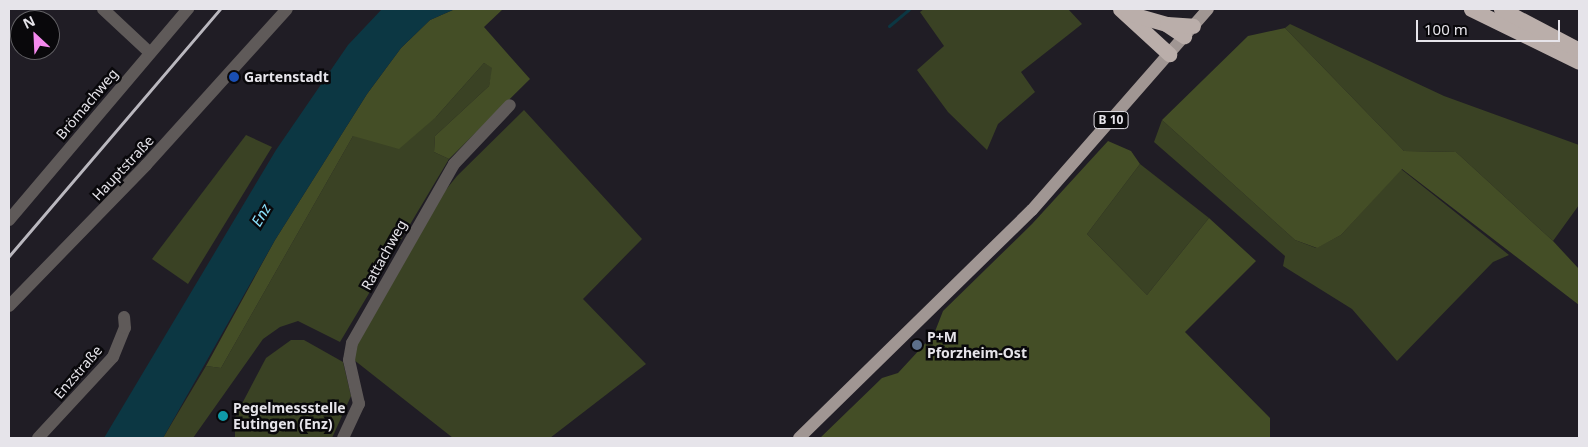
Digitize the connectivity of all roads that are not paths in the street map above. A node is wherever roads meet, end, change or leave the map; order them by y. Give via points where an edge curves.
1 (104, 9) edge
2 (188, 9) edge
3 (287, 9) edge
4 (1208, 9) edge
5 (1471, 9) edge
6 (1502, 9) edge
7 (1121, 10) edge
8 (1188, 31) junction
9 (1579, 50) edge
10 (150, 53) junction
11 (1169, 54) junction
12 (1579, 62) edge
13 (510, 105) dead end
14 (9, 220) edge
15 (9, 306) edge
16 (124, 317) dead end
17 (38, 438) edge
18 (343, 438) edge
19 (798, 438) edge

1 - 10 street
2 - 10 street, Brömachweg
3 - 15 street, Hauptstraße
4 - 8 main road, B 10
5 - 12 highway
6 - 9 highway
7 - 8 highway
7 - 11 highway
8 - 11 main road, B 10
10 - 14 street, Brömachweg
11 - 19 main road, B 10 via 1032,210
13 - 18 street, Rattachweg via 454,164 352,343 349,360 359,404
16 - 17 street, Enzstraße via 125,328 113,357

